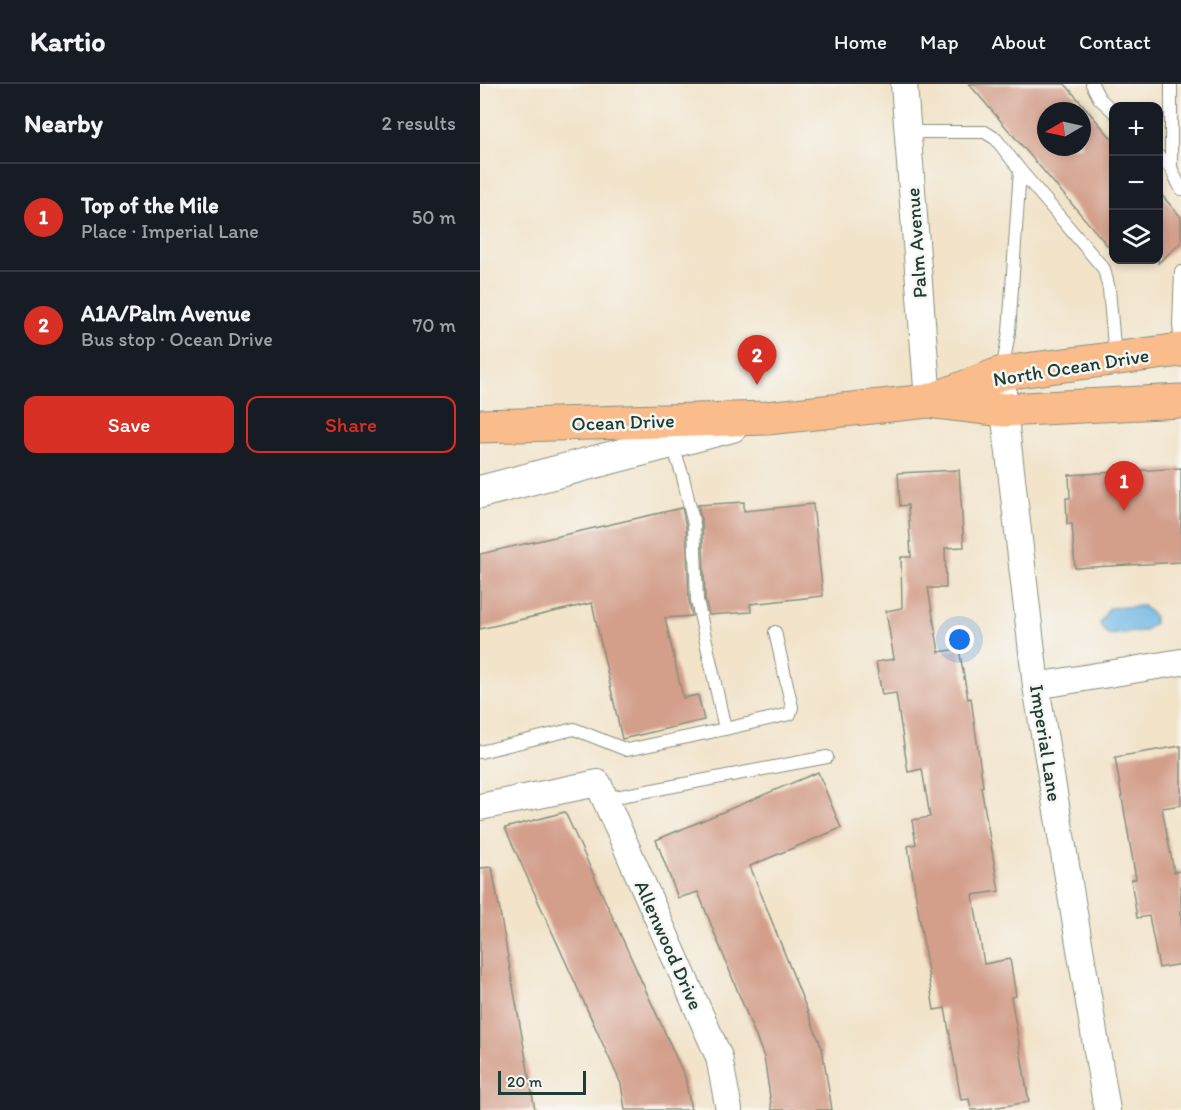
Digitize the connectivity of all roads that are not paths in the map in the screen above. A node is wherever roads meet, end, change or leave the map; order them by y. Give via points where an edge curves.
1 (904, 84) edge
2 (1092, 84) edge
3 (1171, 84) edge
4 (1109, 108) edge
5 (907, 132) junction
6 (1163, 161) edge
7 (1171, 168) junction
8 (1020, 170) junction
9 (1181, 189) edge
10 (1181, 272) edge
11 (1181, 344) edge
12 (1181, 350) edge
13 (1115, 358) junction
14 (1002, 373) junction
15 (928, 401) junction
16 (1181, 401) edge
17 (1004, 410) junction
18 (767, 418) junction
19 (480, 426) edge
20 (672, 441) junction
21 (480, 492) edge
22 (775, 632) dead end
23 (1181, 662) edge
24 (1036, 686) junction
25 (725, 729) junction
26 (480, 752) edge
27 (827, 757) dead end
28 (601, 791) junction
29 (480, 807) edge
30 (729, 1110) edge
31 (1107, 1110) edge

1 - 5 street, Palm Avenue
2 - 4 lane
3 - 7 lane
5 - 8 lane via 985,132 996,139
5 - 15 street, Palm Avenue
6 - 7 lane
7 - 9 lane
8 - 13 lane via 1104,269
8 - 14 lane via 1009,332
10 - 11 lane
12 - 13 main road, North Ocean Drive
13 - 14 main road, North Ocean Drive
14 - 15 main road, North Ocean Drive
14 - 17 street, Imperial Lane
15 - 17 main road, North Ocean Drive
15 - 18 main road, North Ocean Drive
16 - 17 main road, North Ocean Drive
17 - 24 street, Imperial Lane
18 - 19 main road, Ocean Drive
18 - 20 street
20 - 21 street
20 - 25 lane via 694,525 697,600
22 - 25 lane via 792,707 790,714
23 - 24 street
24 - 31 street, Imperial Lane
25 - 26 lane via 627,750 574,729
27 - 28 lane
28 - 29 street
28 - 30 street, Allenwood Drive via 719,1057

